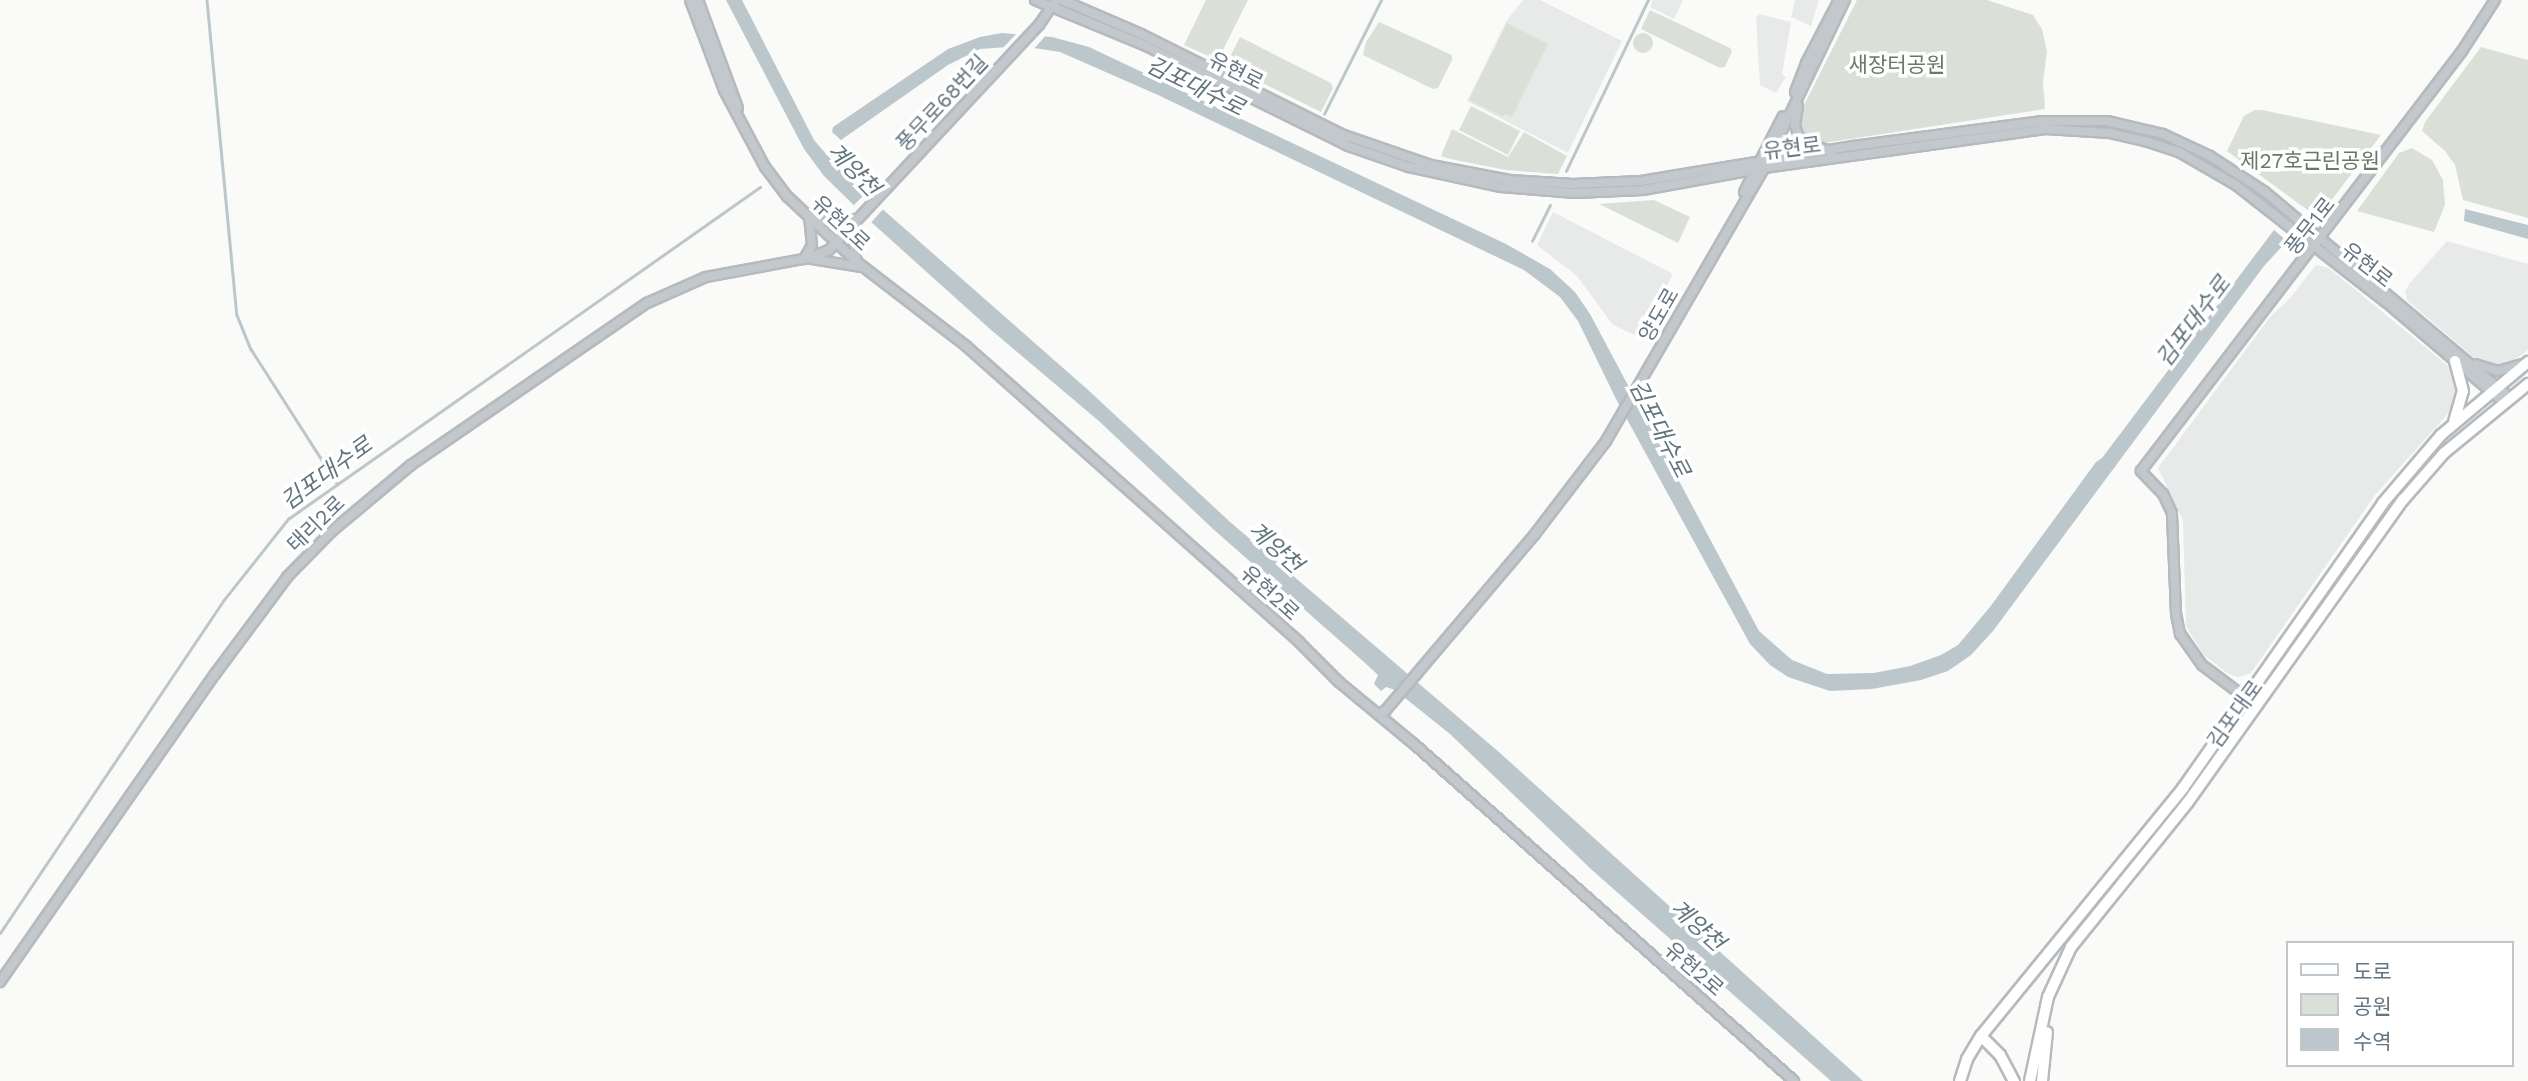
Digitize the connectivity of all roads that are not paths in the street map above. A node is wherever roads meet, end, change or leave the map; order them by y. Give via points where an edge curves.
1 (690, 0) edge
2 (698, 0) edge
3 (1035, 0) edge
4 (1062, 0) edge
5 (1839, 0) edge
6 (1845, 0) edge
7 (2497, 0) edge
8 (1054, 3) edge
9 (1800, 95) junction
10 (740, 118) junction
11 (1830, 151) junction
12 (1762, 165) junction
13 (809, 218) junction
14 (849, 227) junction
15 (2317, 242) junction
16 (835, 243) junction
17 (806, 259) junction
18 (861, 265) junction
19 (2458, 358) junction
20 (2528, 361) edge
21 (2528, 384) edge
22 (2494, 389) junction
23 (2506, 399) junction
24 (2453, 425) junction
25 (2247, 698) junction
26 (2258, 707) junction
27 (1379, 711) junction
28 (2059, 970) junction
29 (0, 982) edge
30 (1981, 1036) junction
31 (1794, 1081) edge
32 (1959, 1081) edge
33 (2014, 1081) edge
34 (2030, 1081) edge
35 (2042, 1081) edge

1 - 10 street, 유현2로 via 724,90
2 - 10 street, 유현2로
3 - 8 street, 유현로
4 - 12 street, 유현로 via 1161,43 1344,135 1431,165 1510,180 1598,184
5 - 12 street, 양도로
6 - 9 street, 양도로
7 - 15 street, 풍무1로 via 2473,43
8 - 12 street, 유현로 via 1334,140 1445,176 1534,191 1592,193 1650,189
8 - 14 street, 풍무로68번길 via 1039,25
9 - 11 street via 1795,119 1798,135 1804,142
9 - 12 street, 양도로
10 - 13 street, 유현2로 via 765,167
11 - 12 street, 유현로
11 - 15 street, 유현로 via 2042,121 2120,123 2163,134 2219,161 2265,192
12 - 15 street, 유현로 via 2045,129 2110,133 2159,145 2202,164
12 - 27 street, 양도로 via 1592,455
13 - 14 street
13 - 16 street, 유현2로
13 - 17 street via 812,245
14 - 16 street, 풍무로68번길
14 - 18 street
15 - 19 street, 유현로
15 - 25 street, 풍무1로 via 2142,470 2166,492 2175,512 2183,631 2204,661
16 - 17 street, 태리2로
16 - 18 street, 유현2로
17 - 18 street
17 - 29 street, 태리2로 via 706,276 647,303 411,465 332,531 288,576 215,674
18 - 27 street, 유현2로 via 966,346
19 - 20 street via 2493,371
19 - 22 street, 유현로
19 - 24 main road via 2463,391
20 - 22 main road, 김포대로
21 - 23 main road, 김포대로
22 - 23 street, 유현로
22 - 24 main road, 김포대로
23 - 26 main road, 김포대로 via 2444,453 2403,500
24 - 25 main road, 김포대로 via 2383,503
25 - 26 street
25 - 30 main road, 김포대로 via 2148,833
26 - 28 main road, 김포대로 via 2085,929
27 - 31 street, 유현2로
28 - 34 main road, 김포대로 via 2048,997
28 - 35 main road
30 - 32 main road, 김포대로
30 - 33 main road via 2000,1055

